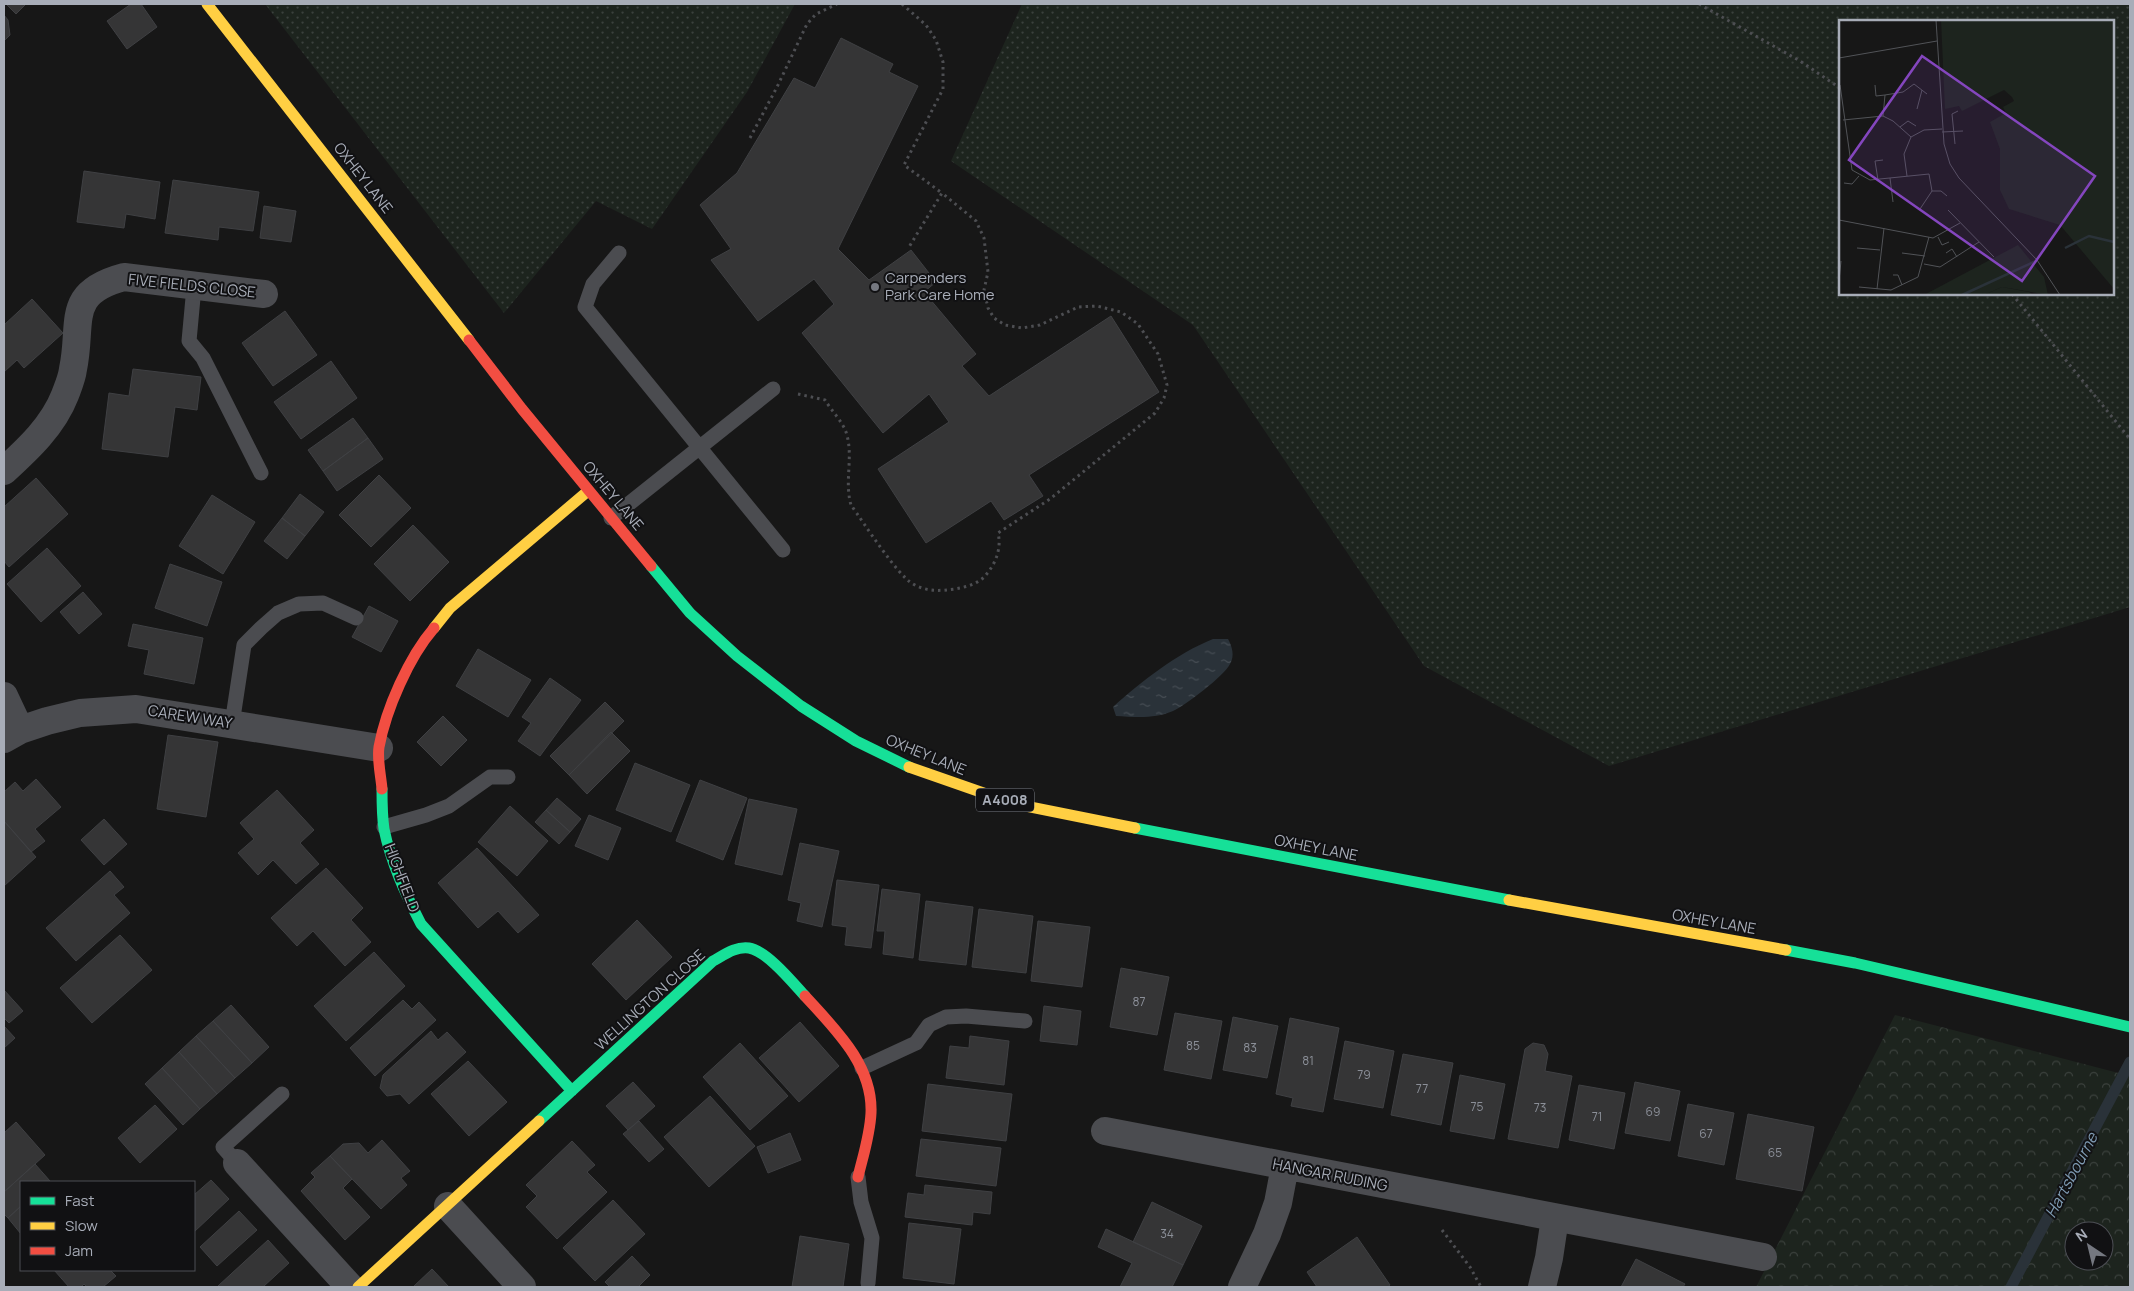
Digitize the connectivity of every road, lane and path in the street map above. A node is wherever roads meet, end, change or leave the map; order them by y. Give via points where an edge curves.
1 (207, 4) edge
2 (837, 4) edge
3 (902, 4) edge
4 (1699, 4) edge
5 (1839, 87) edge
6 (750, 138) dead end
7 (942, 193) junction
8 (909, 247) dead end
9 (618, 253) dead end
10 (194, 287) junction
11 (264, 294) dead end
12 (2013, 295) edge
13 (774, 389) joint
14 (2130, 439) edge
15 (700, 446) junction
16 (4, 471) edge
17 (261, 473) dead end
18 (588, 490) junction
19 (611, 518) junction
20 (784, 550) dead end
21 (356, 618) dead end
22 (4, 696) edge
23 (232, 724) junction
24 (12, 735) edge
25 (378, 748) junction
26 (508, 777) dead end
27 (384, 826) junction
28 (1025, 1021) dead end
29 (2130, 1027) edge
30 (862, 1068) junction
31 (572, 1091) junction
32 (282, 1094) dead end
33 (1106, 1131) dead end
34 (237, 1163) joint
35 (1285, 1166) junction
36 (858, 1177) joint
37 (1409, 1190) junction
38 (448, 1206) junction
39 (1555, 1218) junction
40 (1763, 1257) dead end
41 (868, 1283) dead end
42 (350, 1287) edge
43 (358, 1287) edge
44 (522, 1287) edge
45 (1242, 1287) edge
46 (1481, 1287) edge
47 (1542, 1287) edge

1 - 18 main road, OXHEY LANE / A4008
2 - 6 path via 816,14 807,24
3 - 7 path via 926,25 936,40 943,62 943,89 904,165
4 - 5 path via 1800,61
7 - 8 path
7 - 13 path via 976,221 984,238 988,272 984,290 994,318 1005,325 1022,328 1040,325 1078,307 1097,306 1121,312 1138,324 1158,354 1167,384 1164,398 1155,412 1050,498 998,533 1000,544 996,557 981,580 969,586 938,592 913,584 902,574 851,505 848,494 850,450 846,431 824,400
9 - 15 lane via 593,284 585,307
10 - 11 street, FIVE FIELDS CLOSE
10 - 16 street, FIVE FIELDS CLOSE via 124,277 94,289 83,300 78,318 74,369 64,397 52,420 33,444
10 - 17 lane via 189,341 203,358
12 - 14 path
13 - 15 lane
15 - 19 lane
15 - 20 lane
18 - 19 main road, OXHEY LANE / A4008
18 - 25 main road, HIGHFIELD via 450,608 426,637 394,699
19 - 29 main road, OXHEY LANE / A4008 via 690,613 737,656 801,706 856,741 901,764 1015,804 1392,878 1855,963
21 - 23 lane via 324,603 299,604 278,613 260,628 244,646
22 - 24 street
23 - 24 street, CAREW WAY via 136,709 80,714 47,721
23 - 25 street, CAREW WAY
25 - 27 main road, HIGHFIELD
26 - 27 lane via 490,777 448,806
27 - 31 main road, HIGHFIELD via 393,864 421,924
28 - 30 lane via 946,1017 929,1025 916,1043
30 - 31 main road, WELLINGTON CLOSE via 846,1043 772,962 756,950 742,948 713,962
30 - 36 main road, WELLINGTON CLOSE via 869,1093 869,1124
31 - 38 main road
32 - 34 lane via 223,1147
33 - 35 street, HANGAR RUDING
34 - 42 street
35 - 37 street, HANGAR RUDING
35 - 45 street via 1278,1203 1267,1234
36 - 41 lane via 872,1238
37 - 39 street, HANGAR RUDING
37 - 46 path via 1453,1243
38 - 43 main road
38 - 44 street
39 - 40 street, HANGAR RUDING
39 - 47 street

